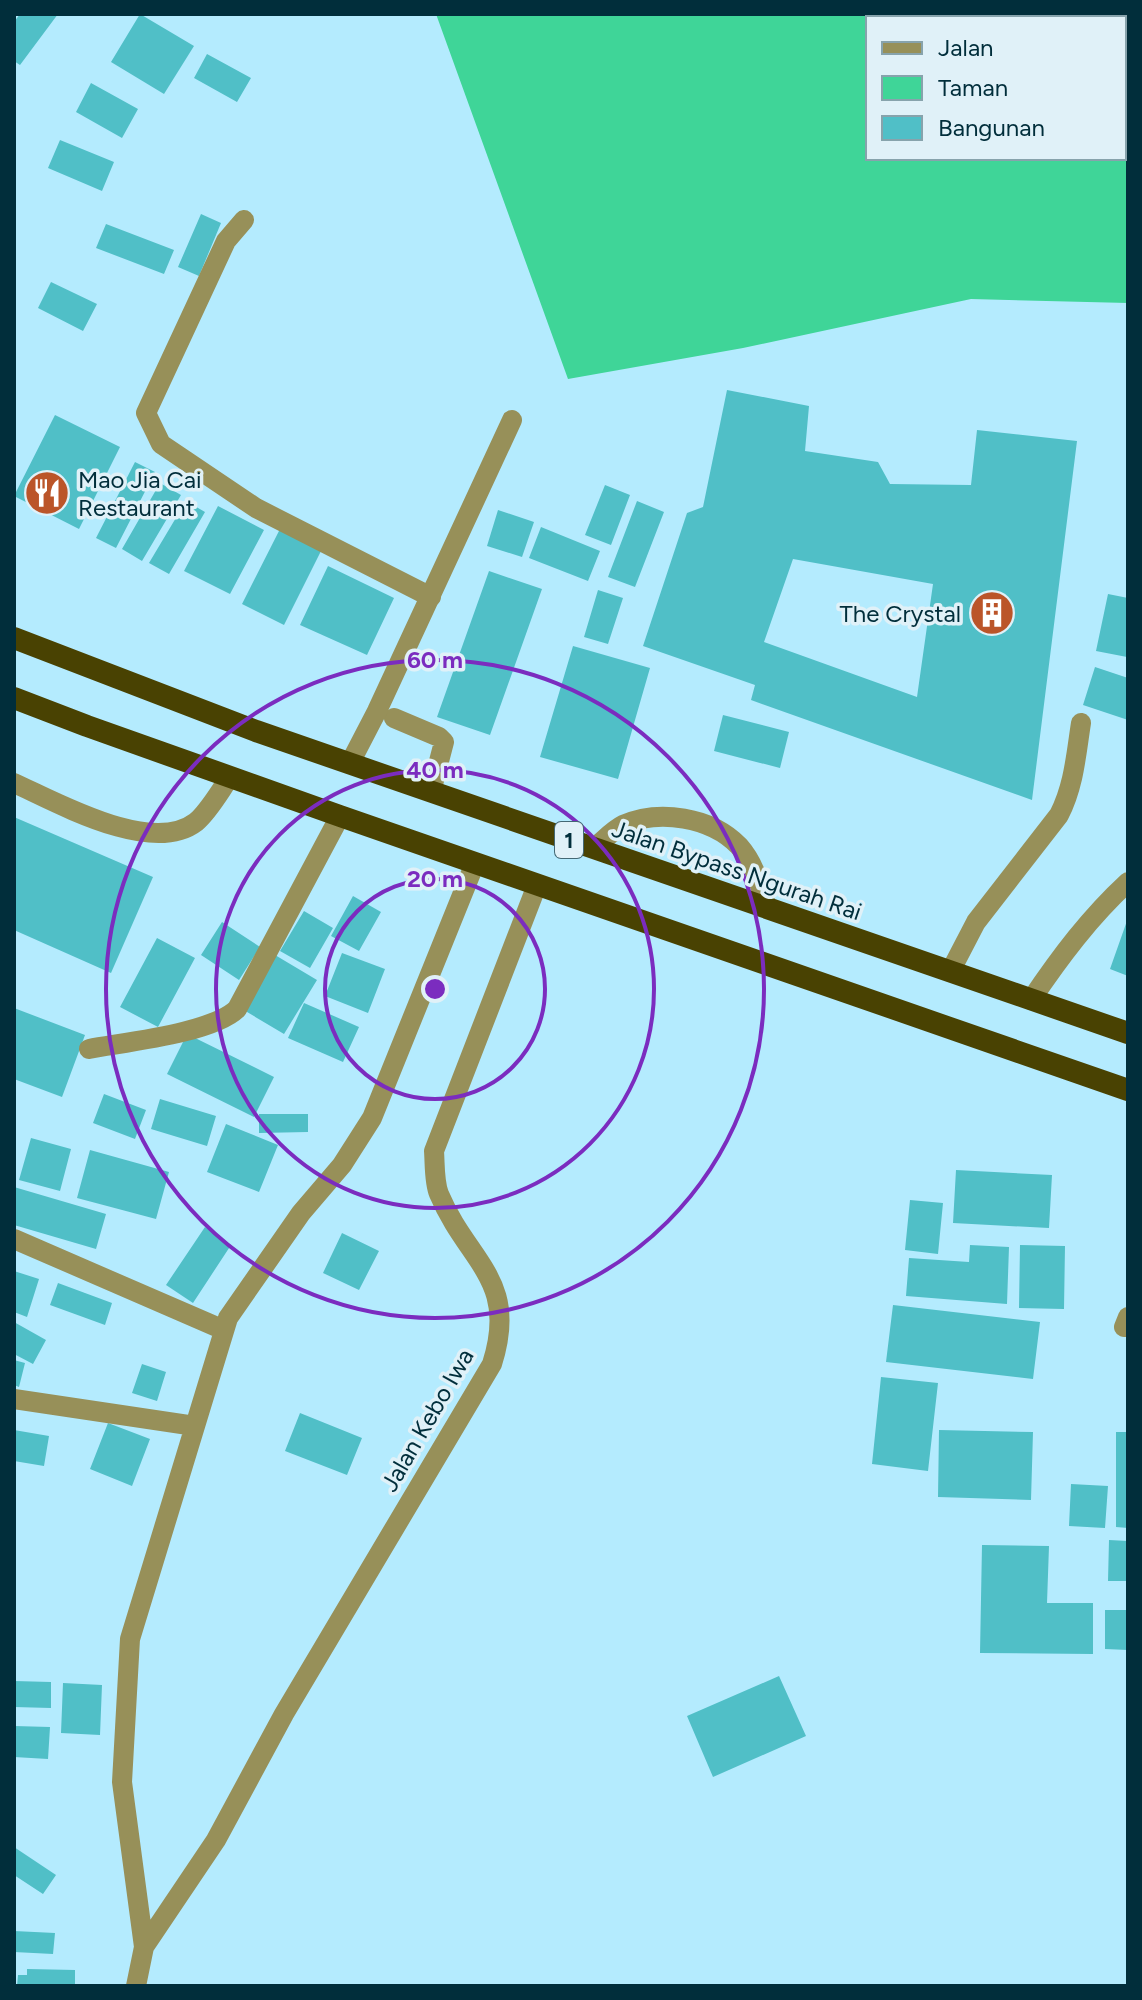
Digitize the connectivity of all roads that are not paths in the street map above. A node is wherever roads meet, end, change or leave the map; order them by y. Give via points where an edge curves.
1 (244, 220) dead end
2 (512, 420) dead end
3 (431, 597) junction
4 (14, 638) edge
5 (14, 698) edge
6 (394, 718) dead end
7 (1081, 723) dead end
8 (350, 763) junction
9 (230, 777) junction
10 (14, 783) edge
11 (431, 792) junction
12 (340, 816) junction
13 (594, 848) junction
14 (475, 863) junction
15 (1128, 882) edge
16 (537, 885) junction
17 (767, 908) junction
18 (950, 972) junction
19 (1031, 1000) junction
20 (1128, 1033) edge
21 (89, 1049) dead end
22 (1128, 1090) edge
23 (14, 1239) edge
24 (224, 1330) junction
25 (14, 1399) edge
26 (195, 1426) junction
27 (144, 1947) junction
28 (136, 1986) edge

1 - 3 street via 226,241 146,413 161,444 256,508
2 - 3 street
3 - 8 street
4 - 8 highway, Jalan Bypass Ngurah Rai / 1
5 - 9 highway, 1
6 - 11 street via 444,742
7 - 18 street via 1069,796 976,922
8 - 11 highway, Jalan Bypass Ngurah Rai / 1
9 - 10 street via 196,821 155,834 114,825
9 - 12 highway, 1
11 - 13 highway, Jalan Bypass Ngurah Rai / 1
12 - 14 highway, 1
12 - 21 street via 228,1018
13 - 17 highway, Jalan Bypass Ngurah Rai / 1
13 - 17 street via 620,827 644,817 692,821 719,831 738,846 755,870
14 - 16 highway, 1
14 - 24 street, Jalan Kebo Iwa via 372,1118 342,1165 293,1224
15 - 19 street via 1089,921
16 - 22 highway, 1
16 - 27 street, Jalan Kebo Iwa via 434,1151 438,1192 496,1287 501,1330 492,1364 284,1714 216,1840
17 - 18 highway, Jalan Bypass Ngurah Rai / 1
18 - 19 highway, Jalan Bypass Ngurah Rai / 1
19 - 20 highway, Jalan Bypass Ngurah Rai / 1
23 - 24 street
24 - 26 street, Jalan Kebo Iwa
25 - 26 street
26 - 27 street, Jalan Kebo Iwa via 130,1639 122,1782
27 - 28 street, Jalan Kebo Iwa

